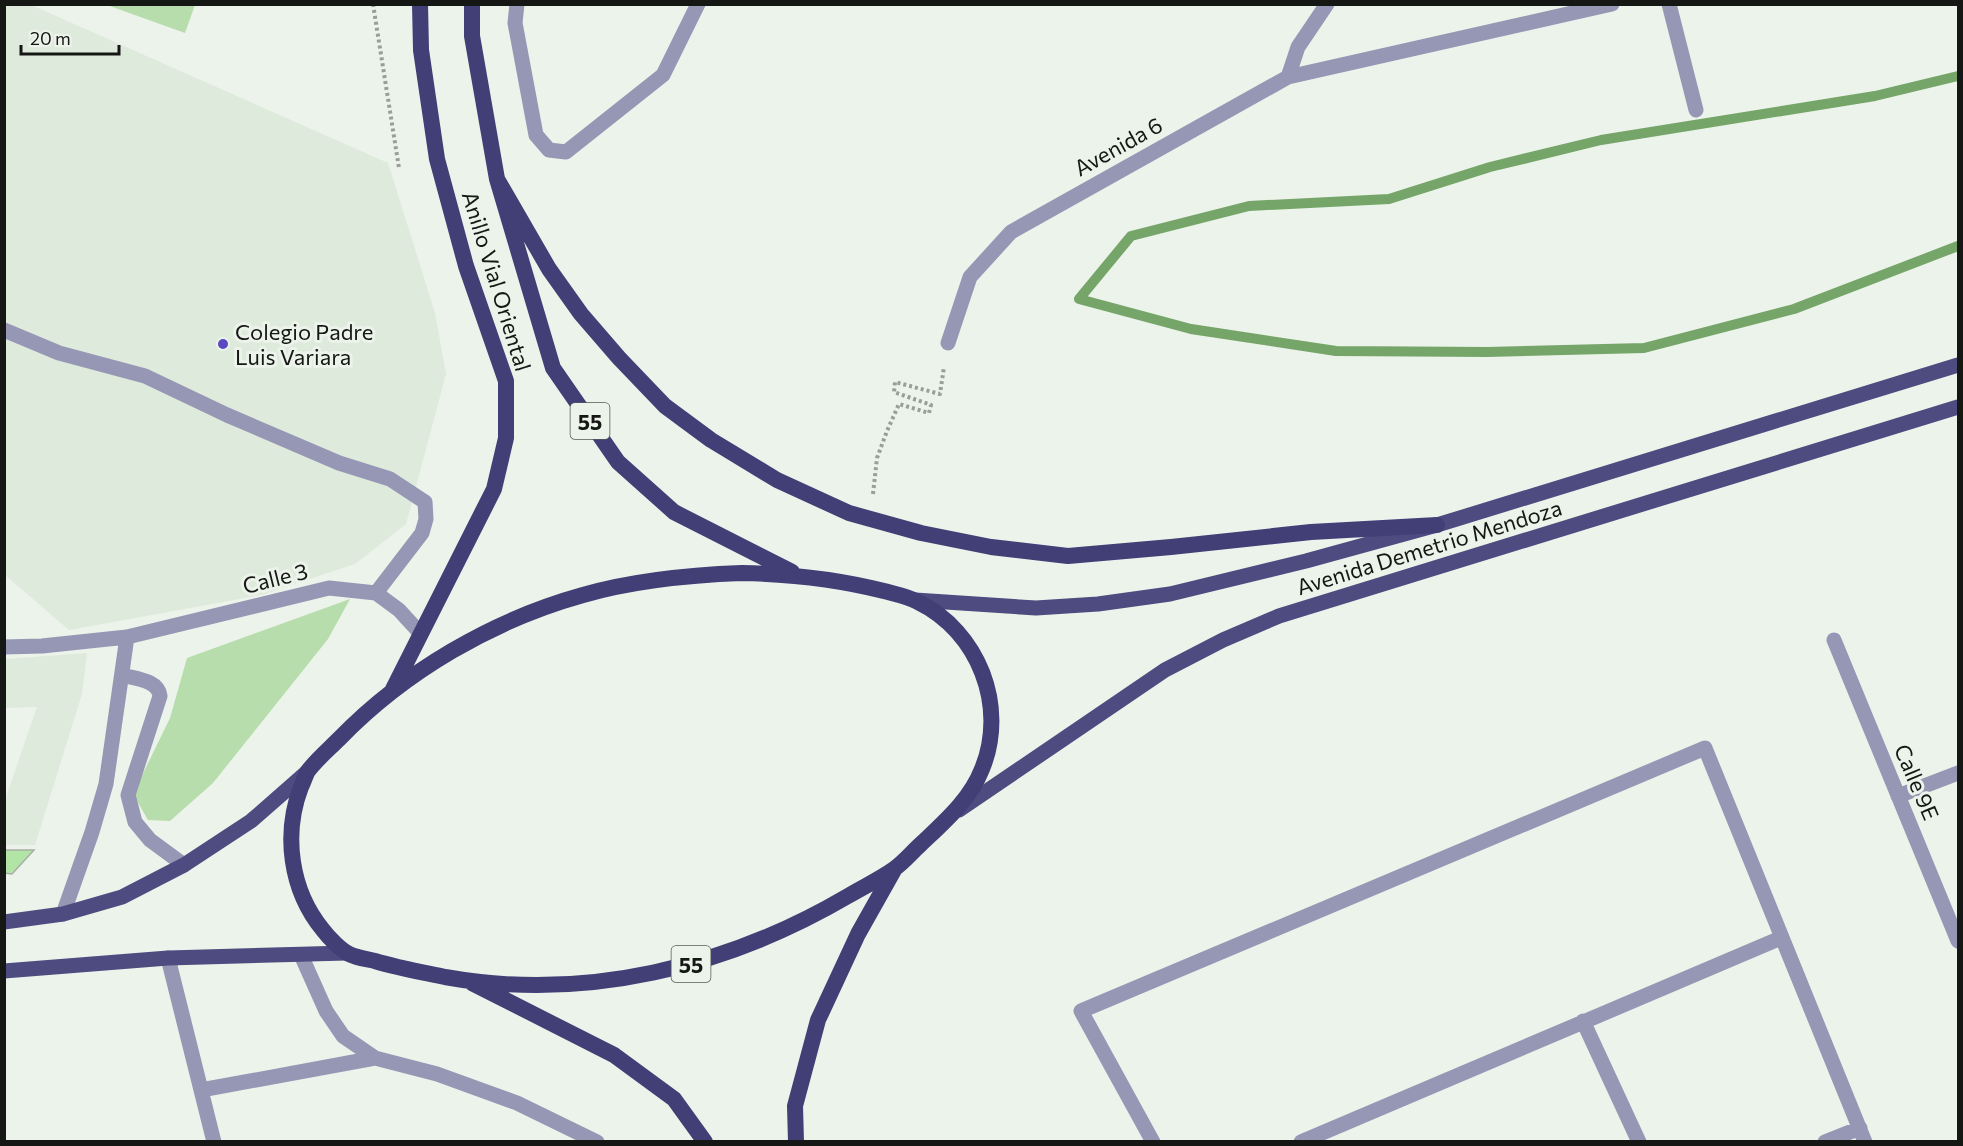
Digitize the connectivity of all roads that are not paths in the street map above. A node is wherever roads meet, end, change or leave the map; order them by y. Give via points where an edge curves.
1 (420, 4) edge
2 (472, 4) edge
3 (517, 4) edge
4 (698, 4) edge
5 (1327, 4) edge
6 (1612, 4) edge
7 (1669, 4) edge
8 (1288, 77) junction
9 (1696, 110) dead end
10 (497, 179) junction
11 (4, 330) edge
12 (948, 342) road end
13 (1959, 365) edge
14 (1959, 407) edge
15 (1437, 525) junction
16 (796, 575) junction
17 (376, 593) junction
18 (915, 600) junction
19 (421, 634) junction
20 (127, 637) junction
21 (1834, 640) dead end
22 (4, 647) edge
23 (122, 675) junction
24 (392, 692) junction
25 (307, 772) junction
26 (1959, 773) edge
27 (1898, 796) junction
28 (952, 815) junction
29 (184, 865) junction
30 (896, 868) junction
31 (63, 914) junction
32 (4, 922) edge
33 (1781, 938) junction
34 (1959, 941) edge
35 (347, 953) junction
36 (301, 955) junction
37 (168, 958) junction
38 (4, 971) edge
39 (465, 980) junction
40 (1583, 1021) junction
41 (375, 1058) junction
42 (201, 1090) junction
43 (1862, 1135) edge
44 (214, 1142) edge
45 (597, 1142) edge
46 (705, 1142) edge
47 (796, 1142) edge
48 (1153, 1142) edge
49 (1301, 1142) edge
50 (1640, 1142) edge
51 (1825, 1142) edge

1 - 19 highway, Anillo Vial Oriental / 55 via 421,50 437,159 466,266 506,381 507,405 506,438 494,489
2 - 10 highway, Anillo Vial Oriental / 55 via 472,36
3 - 4 street via 515,22 536,135 549,150 566,152 663,75
5 - 8 street via 1298,47
6 - 8 street, Avenida 6
7 - 9 street
8 - 12 street, Avenida 6 via 1011,232 970,277
10 - 15 highway via 549,269 581,314 665,406 711,440 777,480 849,513 991,547 1068,556 1311,532
10 - 16 highway, Anillo Vial Oriental / 55 via 553,368 618,462 674,512
11 - 17 street via 59,353 145,376 328,459 409,489 425,502 422,533
13 - 15 main road, Avenida Demetrio Mendoza
14 - 28 main road, Avenida Demetrio Mendoza via 1279,616 1166,670
15 - 18 main road, Avenida Demetrio Mendoza via 1170,594 1036,608
16 - 18 highway, 55 via 855,584
16 - 24 highway, 55 via 688,575 583,595 483,634
17 - 19 street, Calle 3 via 399,609
17 - 20 street, Calle 3 via 329,588
18 - 28 highway, 55 via 939,614 960,634 987,684 990,741 983,768
19 - 24 highway, Anillo Vial Oriental / 55
20 - 22 street, Calle 3
20 - 23 street
21 - 27 street, Calle 9E
23 - 29 street via 152,683 160,696 128,795 135,822 150,840
23 - 31 street via 106,784
24 - 25 highway, 55
25 - 29 main road via 251,821
25 - 35 highway, 55 via 295,803 290,836 293,870 305,902 323,930
26 - 27 street
27 - 34 street, Calle 9E
28 - 30 highway, 55
29 - 31 main road via 122,897
30 - 39 highway, 55 via 809,918 756,943 700,962 584,983
30 - 47 highway, 55 via 858,934 818,1020 795,1106
31 - 32 main road
33 - 40 street
33 - 43 street
33 - 48 street via 1705,748 1081,1011
35 - 36 main road
35 - 39 highway, 55
36 - 37 main road
36 - 41 street via 326,1011 343,1036
37 - 38 main road
37 - 42 street
39 - 46 highway, 55 via 614,1054 674,1099
40 - 49 street
40 - 50 street
41 - 42 street
41 - 45 street via 437,1074 517,1103
42 - 44 street
43 - 51 street

